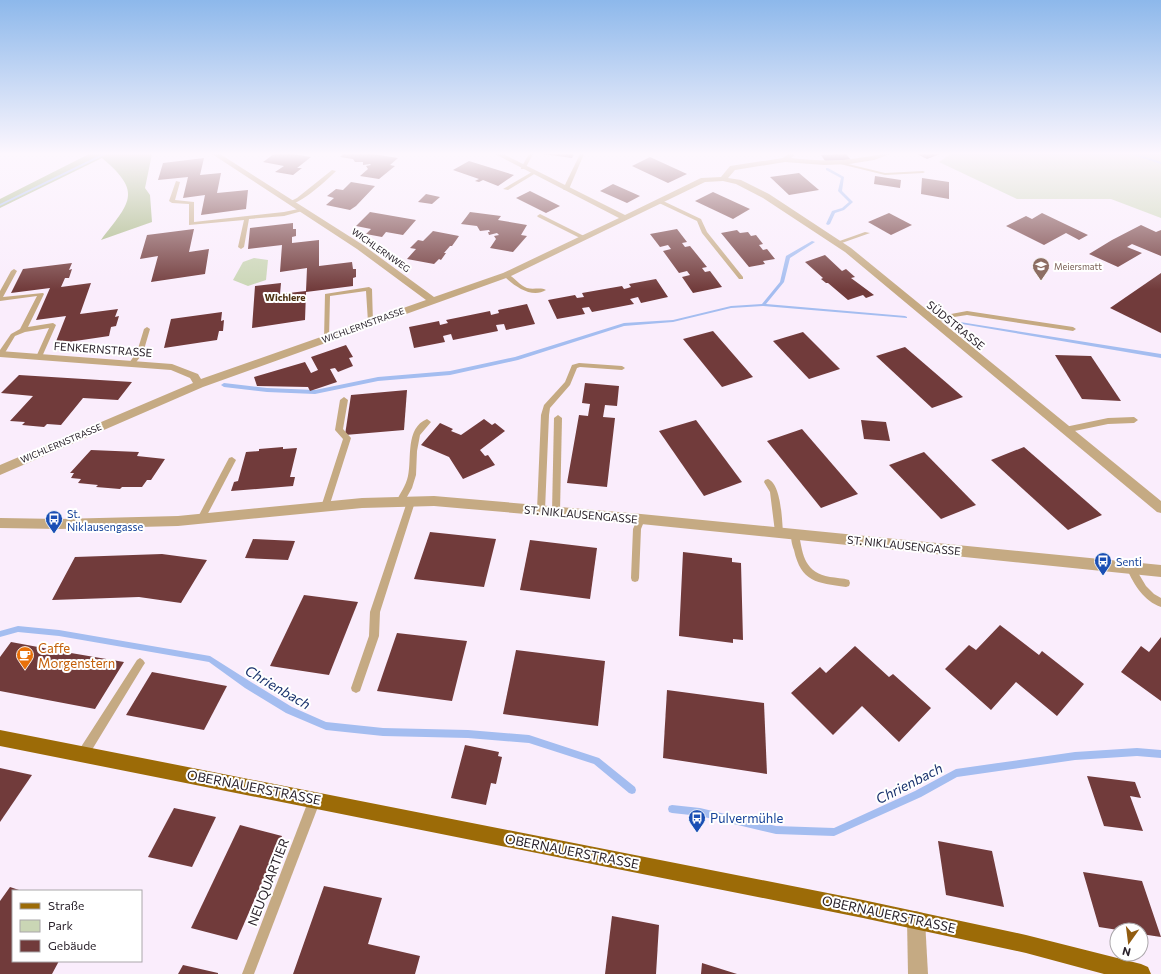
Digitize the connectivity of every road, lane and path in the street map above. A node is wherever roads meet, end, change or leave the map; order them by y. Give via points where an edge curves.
1 (172, 199) edge
2 (287, 199) edge
3 (300, 199) edge
4 (589, 199) edge
5 (662, 199) edge
6 (771, 199) edge
7 (659, 201) junction
8 (291, 202) junction
9 (303, 210) junction
10 (540, 216) dead end
11 (246, 218) junction
12 (626, 218) junction
13 (867, 233) dead end
14 (584, 238) junction
15 (837, 243) junction
16 (241, 247) dead end
17 (14, 271) dead end
18 (506, 275) junction
19 (740, 278) dead end
20 (543, 290) dead end
21 (0, 298) edge
22 (432, 300) junction
23 (371, 322) junction
24 (934, 322) junction
25 (147, 329) dead end
26 (1073, 329) dead end
27 (23, 330) junction
28 (326, 338) junction
29 (0, 354) edge
30 (39, 357) junction
31 (132, 363) junction
32 (622, 368) dead end
33 (199, 384) junction
34 (344, 400) dead end
35 (558, 418) dead end
36 (1134, 420) dead end
37 (427, 422) dead end
38 (1065, 430) junction
39 (232, 460) dead end
40 (0, 470) edge
41 (768, 482) dead end
42 (405, 502) junction
43 (325, 507) junction
44 (1161, 508) edge
45 (541, 510) junction
46 (556, 512) junction
47 (201, 519) junction
48 (641, 519) junction
49 (0, 523) edge
50 (779, 532) junction
51 (795, 534) junction
52 (1131, 569) junction
53 (1161, 571) edge
54 (634, 578) dead end
55 (846, 583) dead end
56 (1161, 603) edge
57 (140, 663) dead end
58 (356, 688) dead end
59 (0, 738) edge
60 (83, 754) junction
61 (315, 799) junction
62 (916, 920) junction
63 (248, 974) edge
64 (918, 974) edge
65 (1141, 974) edge

1 - 11 lane via 192,203 191,224
2 - 8 street, WICHLERNWEG
3 - 8 lane
4 - 12 street
5 - 7 street, WICHLERNSTRASSE
6 - 15 street, SÜDSTRASSE
7 - 12 street, WICHLERNSTRASSE
7 - 19 lane via 699,220 704,232
8 - 9 street, WICHLERNWEG
9 - 11 lane
9 - 22 street, WICHLERNWEG via 395,271
10 - 14 lane
11 - 16 lane
12 - 14 street, WICHLERNSTRASSE
13 - 15 lane
14 - 18 street, WICHLERNSTRASSE
15 - 24 street, SÜDSTRASSE
17 - 21 lane
18 - 20 lane via 525,290
18 - 22 street, WICHLERNSTRASSE
21 - 27 lane via 42,294
22 - 23 street, WICHLERNSTRASSE
23 - 28 street, WICHLERNSTRASSE
23 - 28 lane via 369,289 327,295
24 - 26 lane via 953,315 967,314
24 - 38 street, SÜDSTRASSE
25 - 31 lane via 140,353
27 - 29 lane via 13,335
27 - 30 lane via 53,325
28 - 33 street, WICHLERNSTRASSE
29 - 30 street, FENKERNSTRASSE
30 - 31 street, FENKERNSTRASSE
31 - 33 street, FENKERNSTRASSE via 172,367 194,376
32 - 45 lane via 579,364 574,367 568,382 547,407 543,436
33 - 40 street, WICHLERNSTRASSE
34 - 43 lane via 339,430 347,438
35 - 46 lane
36 - 38 lane via 1108,421
37 - 42 lane via 417,433 413,445 411,482
38 - 44 street, SÜDSTRASSE
39 - 47 lane
41 - 50 lane via 774,491
42 - 43 street, ST. NIKLAUSENGASSE
42 - 45 street, ST. NIKLAUSENGASSE via 434,501
42 - 58 lane via 374,612 374,636
43 - 47 street, ST. NIKLAUSENGASSE
45 - 46 street, ST. NIKLAUSENGASSE
46 - 48 street, ST. NIKLAUSENGASSE
47 - 49 street, ST. NIKLAUSENGASSE via 68,524
48 - 50 street, ST. NIKLAUSENGASSE
48 - 54 lane via 637,529
50 - 51 street, ST. NIKLAUSENGASSE
51 - 52 street, ST. NIKLAUSENGASSE
51 - 55 lane via 802,566 812,575 826,581
52 - 53 street, ST. NIKLAUSENGASSE
52 - 56 lane via 1142,589 1152,599
57 - 60 lane
59 - 60 main road, OBERNAUERSTRASSE
60 - 61 main road, OBERNAUERSTRASSE
61 - 62 main road, OBERNAUERSTRASSE
61 - 63 lane, NEUQUARTIER
62 - 64 street
62 - 65 main road, OBERNAUERSTRASSE via 1033,946

